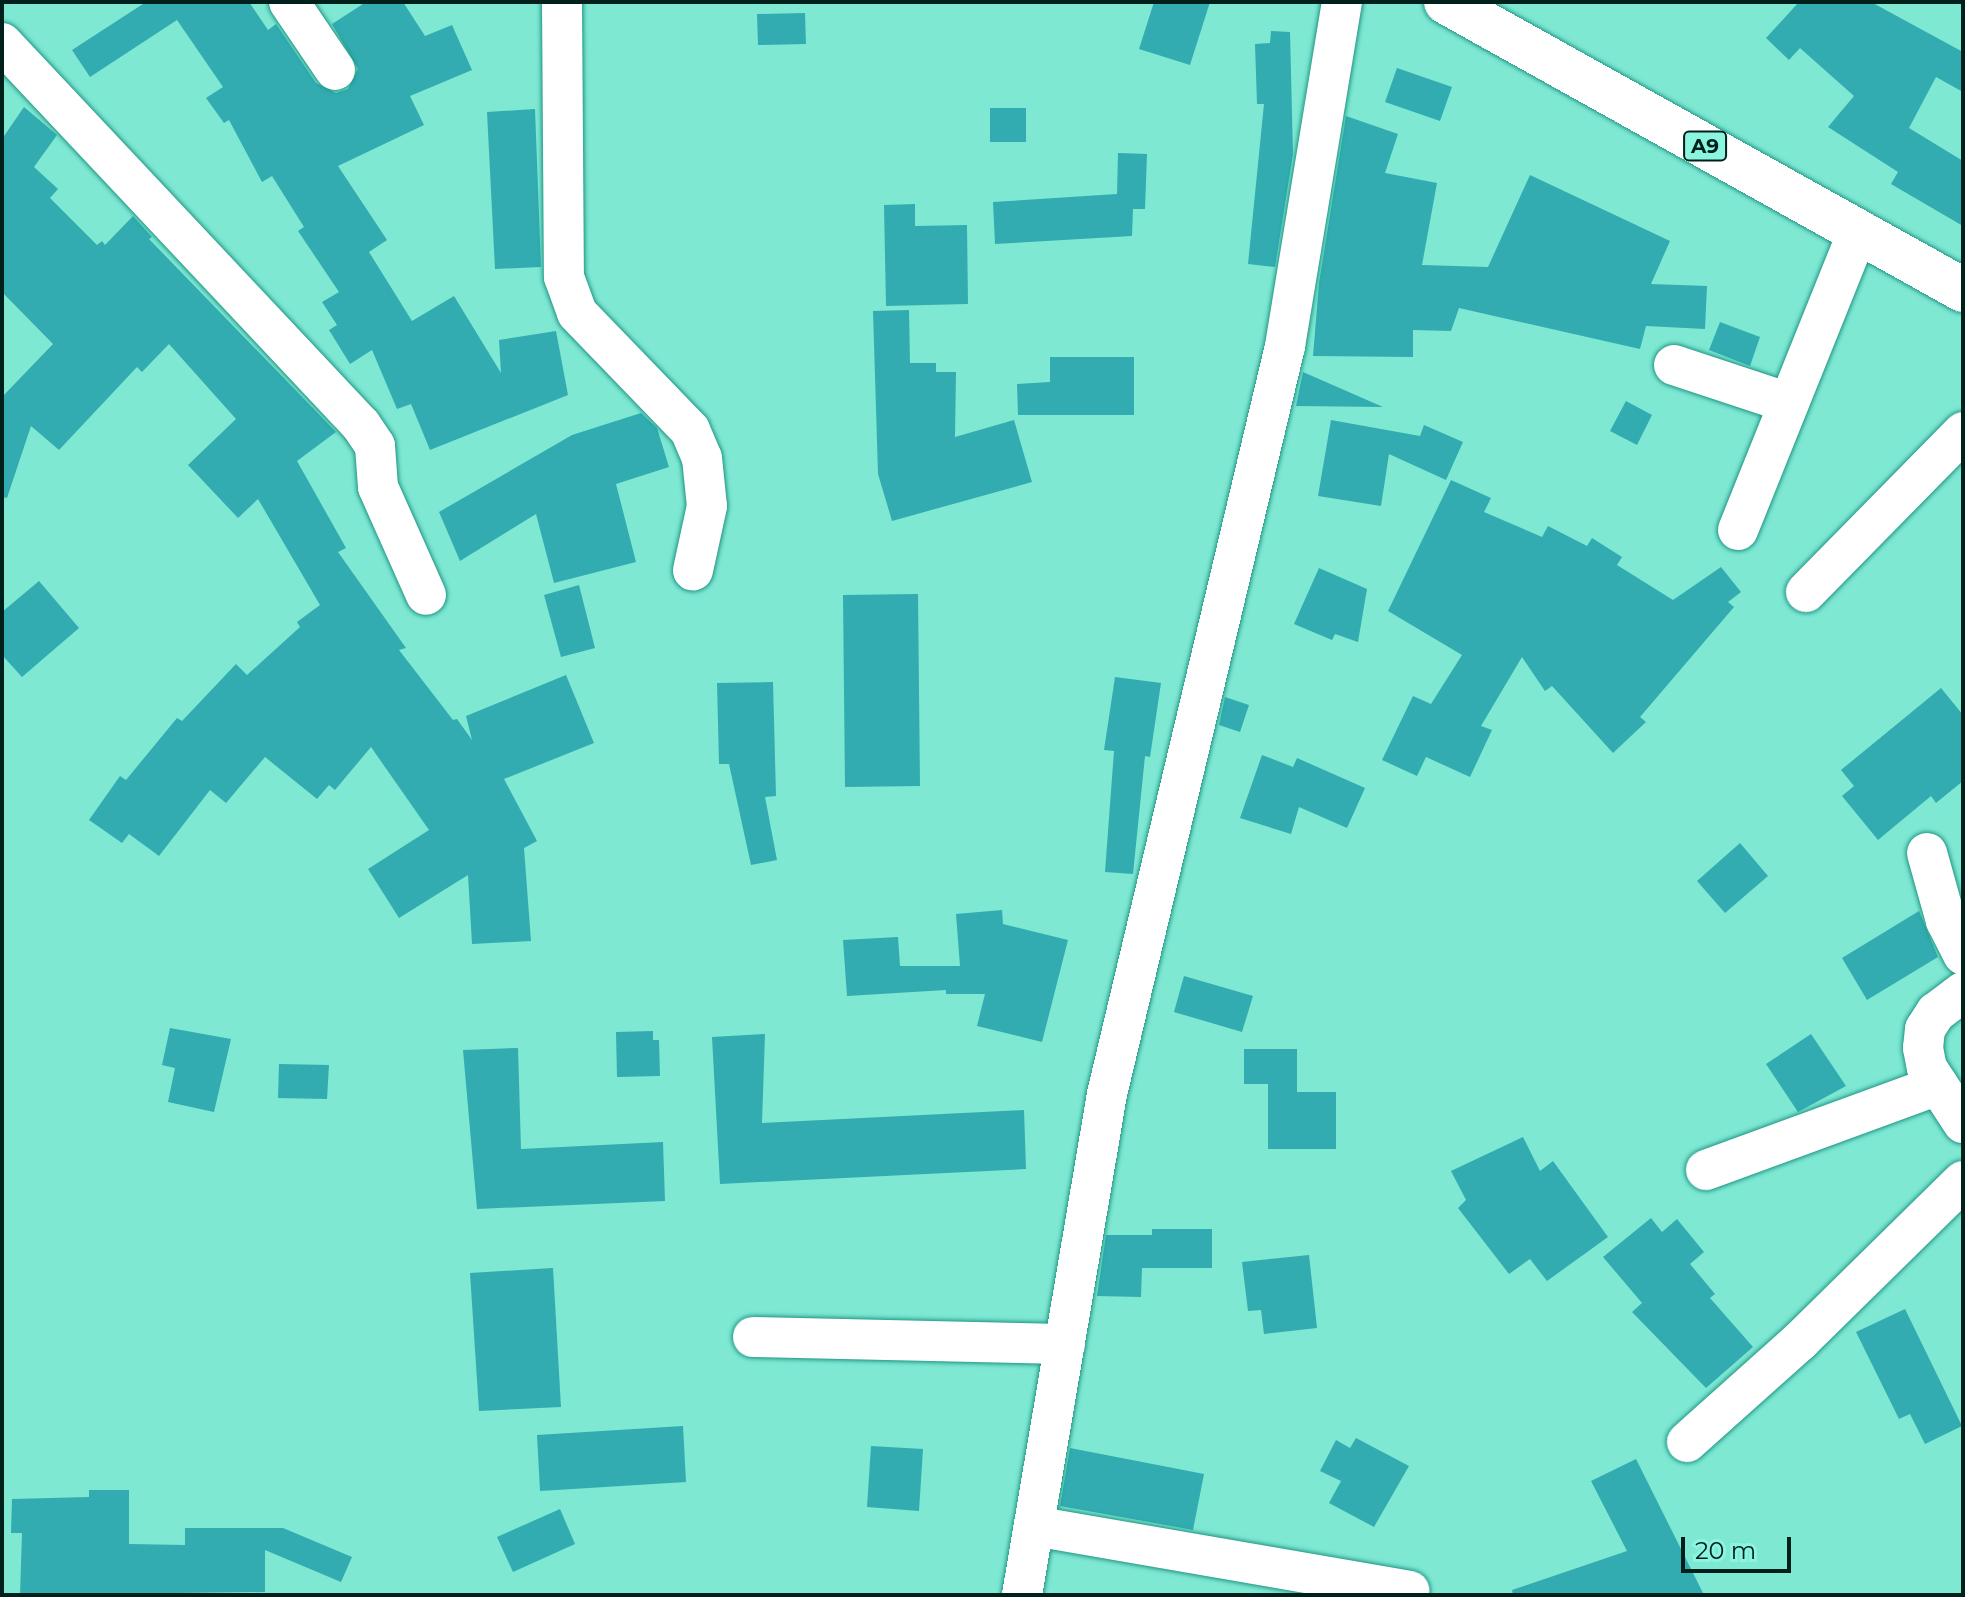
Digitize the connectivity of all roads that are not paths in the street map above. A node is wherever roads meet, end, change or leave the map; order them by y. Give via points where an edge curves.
1 (289, 2) edge
2 (562, 2) edge
3 (1342, 2) edge
4 (1446, 2) edge
5 (2, 43) edge
6 (335, 70) dead end
7 (1858, 231) junction
8 (1963, 290) edge
9 (1674, 365) dead end
10 (1789, 403) junction
11 (1963, 432) edge
12 (1738, 530) dead end
13 (693, 570) dead end
14 (1806, 592) dead end
15 (426, 595) dead end
16 (1927, 853) dead end
17 (1963, 955) edge
18 (1963, 992) edge
19 (1938, 1085) junction
20 (1963, 1123) edge
21 (1706, 1170) dead end
22 (1963, 1181) edge
23 (753, 1337) dead end
24 (1065, 1344) junction
25 (1687, 1442) dead end
26 (1034, 1526) junction
27 (1409, 1591) dead end
28 (1022, 1595) edge

1 - 6 street
2 - 13 street via 564,277 577,313 690,430 702,458 707,506
3 - 24 street via 1285,346 1107,1094
4 - 7 main road, A9
5 - 15 street via 361,425 375,446 378,487
7 - 8 main road, A9
7 - 10 street
9 - 10 street
10 - 12 street
11 - 14 street
16 - 17 street via 1946,921
18 - 19 street via 1936,1012 1925,1029 1927,1068
19 - 20 street
19 - 21 street
22 - 25 street via 1800,1341
23 - 24 street
24 - 26 street
26 - 27 street
26 - 28 street

